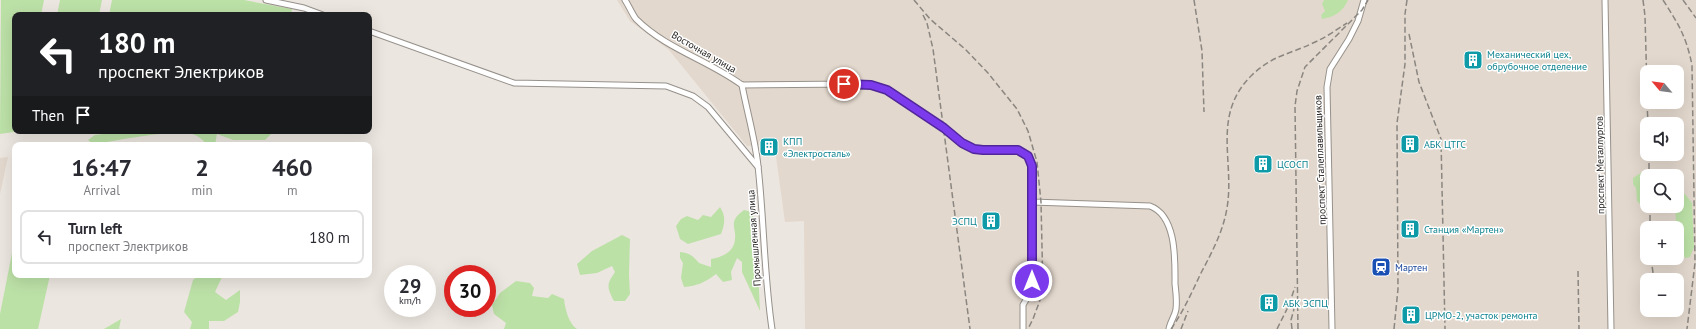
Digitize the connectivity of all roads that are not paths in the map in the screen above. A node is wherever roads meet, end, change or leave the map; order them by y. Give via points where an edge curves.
1 (266, 0) edge
2 (625, 0) edge
3 (1364, 0) edge
4 (1605, 0) edge
5 (315, 12) edge
6 (372, 33) edge
7 (742, 85) junction
8 (758, 167) junction
9 (1032, 202) junction
10 (772, 329) edge
11 (1023, 329) edge
12 (1169, 329) edge
13 (1332, 329) edge
14 (1611, 329) edge

1 - 5 street
2 - 7 street, Восточная улица via 636,18 671,46
3 - 13 street, проспект Сталеплавильщиков via 1358,21 1330,69 1327,87
4 - 14 street, проспект Металлургов
6 - 8 street via 514,83 666,86 686,92 708,107
7 - 8 street, Промышленная улица
7 - 9 street via 856,84 887,90 974,149 1018,150 1028,156 1032,166
8 - 10 street, Промышленная улица
9 - 11 street via 1032,281 1023,305
9 - 12 street via 1150,206 1157,209 1172,234 1175,255 1176,309

